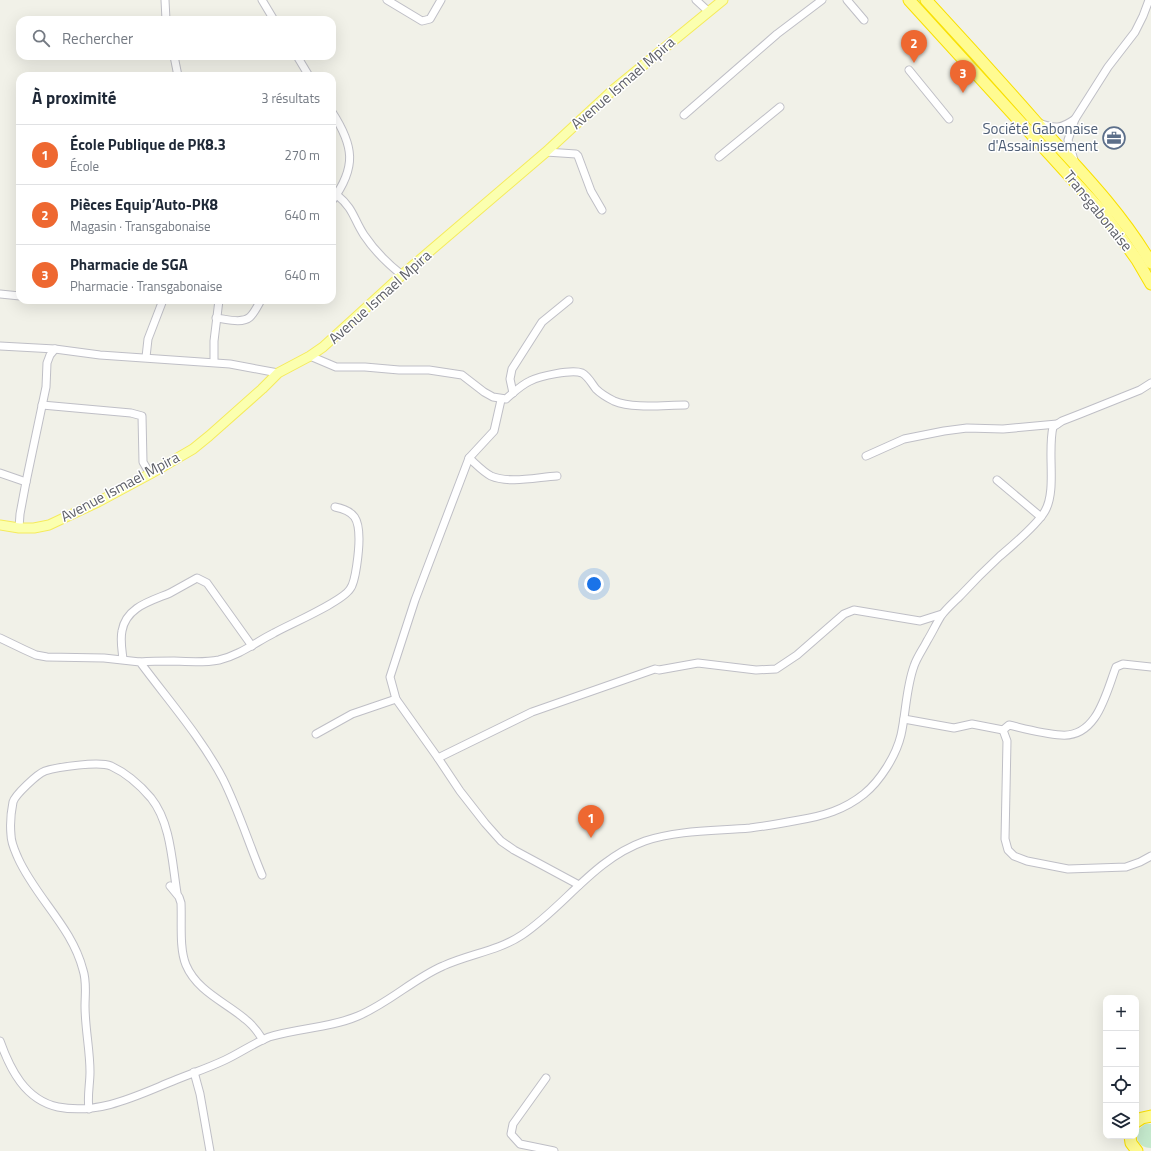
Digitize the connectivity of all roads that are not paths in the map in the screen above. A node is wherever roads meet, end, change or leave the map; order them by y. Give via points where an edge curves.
1 (165, 0) edge
2 (262, 0) edge
3 (386, 0) edge
4 (441, 0) edge
5 (696, 0) edge
6 (723, 0) edge
7 (822, 0) edge
8 (847, 0) edge
9 (909, 0) edge
10 (926, 0) edge
11 (1149, 0) edge
12 (709, 12) junction
13 (166, 16) edge
14 (272, 16) edge
15 (864, 20) dead end
16 (175, 60) edge
17 (299, 60) edge
18 (909, 70) dead end
19 (177, 72) edge
20 (307, 72) edge
21 (780, 107) dead end
22 (684, 115) dead end
23 (336, 119) edge
24 (949, 119) dead end
25 (1075, 119) junction
26 (1037, 122) junction
27 (546, 152) junction
28 (719, 157) dead end
29 (1074, 162) junction
30 (336, 195) edge
31 (336, 199) edge
32 (602, 210) dead end
33 (1151, 263) edge
34 (402, 276) junction
35 (1151, 284) edge
36 (0, 294) edge
37 (16, 296) edge
38 (569, 300) dead end
39 (161, 304) edge
40 (218, 304) edge
41 (258, 304) edge
42 (216, 318) junction
43 (0, 346) edge
44 (55, 349) junction
45 (310, 356) junction
46 (146, 357) junction
47 (214, 362) junction
48 (278, 373) junction
49 (1151, 383) edge
50 (513, 393) junction
51 (500, 400) junction
52 (685, 405) dead end
53 (42, 406) junction
54 (1057, 424) junction
55 (866, 456) dead end
56 (469, 458) junction
57 (0, 473) edge
58 (150, 474) junction
59 (557, 476) dead end
60 (997, 480) dead end
61 (26, 482) junction
62 (335, 507) dead end
63 (1041, 517) junction
64 (0, 525) edge
65 (19, 528) junction
66 (942, 614) junction
67 (0, 638) edge
68 (252, 646) junction
69 (123, 659) junction
70 (140, 662) junction
71 (1151, 667) edge
72 (396, 699) junction
73 (904, 719) junction
74 (1003, 730) junction
75 (316, 734) dead end
76 (438, 758) junction
77 (1151, 856) edge
78 (262, 875) dead end
79 (579, 884) junction
80 (170, 886) dead end
81 (177, 893) junction
82 (263, 1040) junction
83 (0, 1041) edge
84 (194, 1072) junction
85 (546, 1078) dead end
86 (89, 1109) junction
87 (1151, 1116) edge
88 (1139, 1120) edge
89 (210, 1151) edge
90 (554, 1151) edge

1 - 13 street
2 - 14 street
3 - 4 street via 422,21 430,18
5 - 12 street
6 - 12 main road, Avenue Ismael Mpira
7 - 22 street via 777,34
8 - 15 street
9 - 35 highway, Transgabonaise via 1105,215
10 - 26 highway, Transgabonaise
11 - 25 street via 1135,32 1108,67
12 - 27 main road, Avenue Ismael Mpira via 613,90
16 - 19 street
17 - 20 street
18 - 24 street
21 - 28 street
23 - 30 street via 346,138 351,161 348,174
25 - 26 street via 1057,128
25 - 29 street via 1068,140
26 - 29 highway, Transgabonaise
27 - 32 street via 578,156 590,191
27 - 34 main road, Avenue Ismael Mpira
29 - 33 highway, Transgabonaise via 1129,228
31 - 34 street via 346,202 373,247
34 - 45 main road, Avenue Ismael Mpira
36 - 37 street
38 - 50 street via 542,322 512,369 510,379
39 - 46 street via 148,339
40 - 42 street
41 - 42 street via 246,320
42 - 47 street
43 - 44 street
44 - 46 street via 100,355
44 - 53 street via 47,363
45 - 48 main road, Avenue Ismael Mpira
45 - 51 street via 336,367 428,370 462,375 484,392
46 - 47 street
47 - 48 street
48 - 58 main road, Avenue Ismael Mpira via 209,436
49 - 54 street via 1140,390
50 - 51 street via 506,400
50 - 52 street via 531,380 573,372 581,373 615,402 642,406
51 - 56 street via 494,431
53 - 58 street via 142,416 143,462
53 - 61 street
54 - 55 street via 1003,429 944,430 904,439
54 - 63 street via 1052,432 1050,448 1050,498
56 - 59 street via 491,476 503,479
56 - 72 street via 396,657 390,677
57 - 61 street
58 - 65 main road, Avenue Ismael Mpira via 49,525
60 - 63 street
61 - 65 street
62 - 68 street via 353,514 359,526 355,573 350,590 335,601
63 - 66 street
64 - 65 main road, Avenue Ismael Mpira
66 - 73 street via 914,664
66 - 76 street via 920,621 848,611 797,655 776,669 756,670 698,663 655,669 532,712
67 - 69 street via 42,656
68 - 69 street via 207,583 198,578 146,602 131,613 122,630
68 - 70 street via 219,660
69 - 70 street
70 - 78 street via 223,779
71 - 74 street via 1123,664 1116,667 1101,708 1090,725 1080,732 1062,736 1009,725
72 - 75 street via 352,714
72 - 76 street
73 - 74 street via 954,728 972,724
73 - 79 street via 897,746 879,777 860,797 839,810 812,818 763,826 680,833 645,841 610,859
74 - 77 street via 1007,741 1005,839 1008,850 1014,856 1026,861 1068,869 1126,867
76 - 79 street via 460,791 501,840 514,850
79 - 82 street via 521,935 489,951 443,966 370,1011 343,1021
80 - 81 street
81 - 82 street via 181,903 186,964 192,975 208,992 256,1028
81 - 86 street via 162,818 151,798 131,778 110,766 87,764 44,772 13,800 11,836 14,847 32,883 68,936 83,970 86,983 85,1006 90,1072
82 - 84 street via 226,1060
83 - 86 street via 17,1079 27,1090 49,1105
84 - 86 street via 122,1102
84 - 89 street
85 - 90 street via 513,1124 511,1134 520,1144
87 - 88 highway

